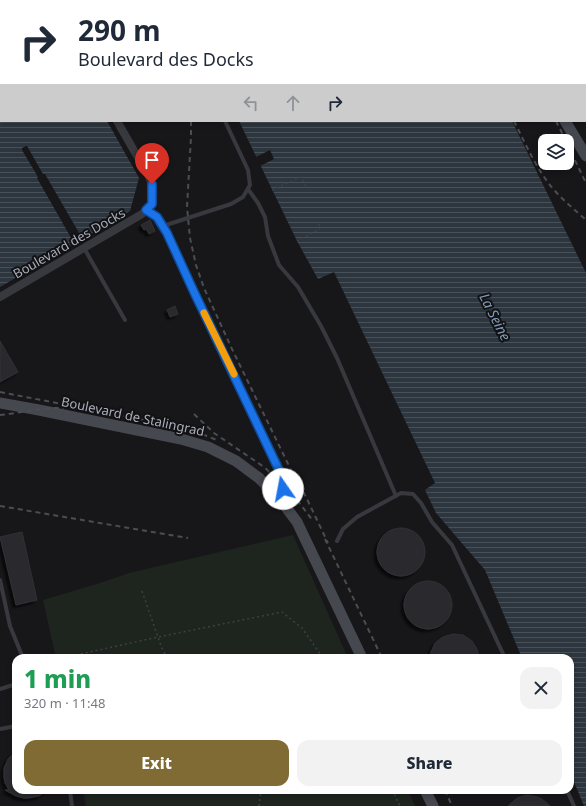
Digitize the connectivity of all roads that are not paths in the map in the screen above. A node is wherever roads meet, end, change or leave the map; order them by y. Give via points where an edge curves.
1 (118, 122) edge
2 (225, 122) edge
3 (566, 122) edge
4 (586, 156) edge
5 (248, 189) junction
6 (146, 210) junction
7 (163, 226) junction
8 (84, 248) junction
9 (0, 297) edge
10 (125, 320) dead end
11 (0, 404) edge
12 (396, 496) junction
13 (279, 498) junction
14 (337, 541) dead end
15 (0, 580) edge
16 (21, 654) edge
17 (360, 654) edge
18 (503, 654) edge
19 (12, 685) edge
20 (0, 689) edge
21 (12, 726) edge
22 (0, 728) edge
23 (70, 794) edge
24 (427, 794) edge
25 (569, 794) edge
26 (72, 806) edge
27 (433, 806) edge
28 (574, 806) edge

1 - 6 street via 152,184 152,204
2 - 5 lane via 248,170
3 - 4 street
5 - 7 lane via 243,197 231,204
5 - 12 lane via 265,216 268,236 279,265 298,287 337,358
6 - 7 street via 157,217
6 - 8 street, Boulevard des Docks
7 - 13 street via 279,470 283,489
8 - 9 street, Boulevard des Docks
8 - 10 lane
11 - 13 street, Boulevard de Stalingrad via 197,444 222,454 248,470
12 - 14 lane via 357,518 343,529
12 - 18 lane via 401,493 413,494 452,545
13 - 17 street, Boulevard de Stalingrad via 297,522
15 - 16 lane via 10,626
19 - 20 lane
21 - 22 lane
23 - 26 lane
24 - 27 street
25 - 28 lane

